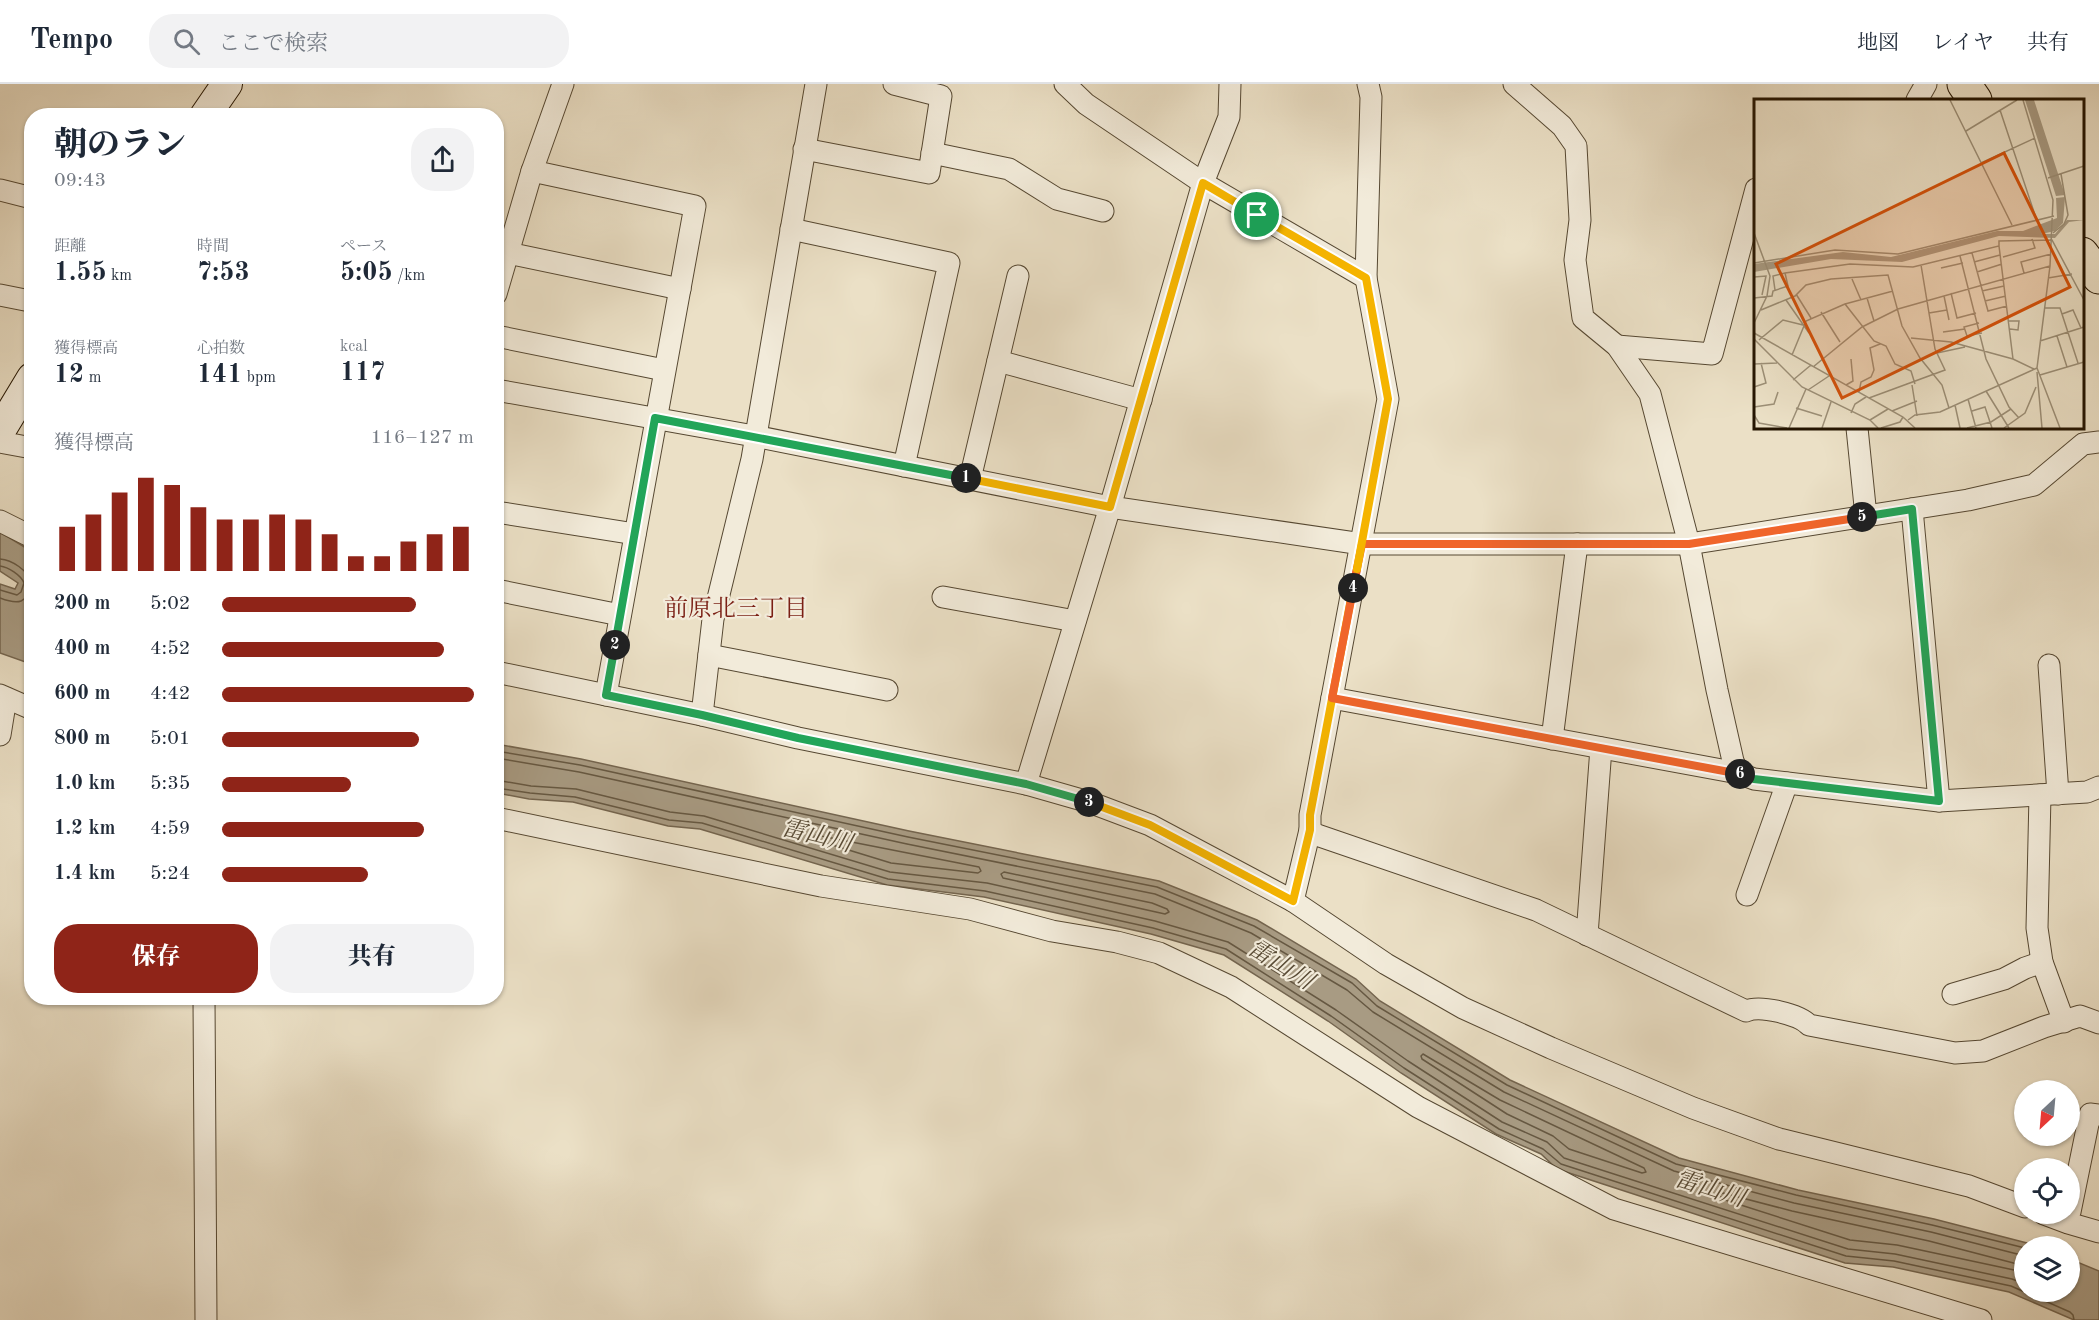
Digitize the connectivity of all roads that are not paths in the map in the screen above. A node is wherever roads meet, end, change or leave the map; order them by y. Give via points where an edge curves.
1 (226, 84) edge
2 (563, 84) edge
3 (816, 84) edge
4 (894, 84) edge
5 (1065, 84) edge
6 (1230, 84) edge
7 (1368, 84) edge
8 (1514, 84) edge
9 (1926, 84) edge
10 (1964, 84) edge
11 (1918, 99) edge
12 (1974, 99) edge
13 (210, 108) edge
14 (804, 149) junction
15 (932, 153) junction
16 (532, 171) junction
17 (1203, 183) junction
18 (0, 190) edge
19 (1754, 193) edge
20 (24, 196) edge
21 (1103, 211) dead end
22 (791, 229) junction
23 (508, 253) junction
24 (2084, 257) edge
25 (504, 267) edge
26 (1018, 276) dead end
27 (1366, 278) junction
28 (2099, 278) edge
29 (680, 289) junction
30 (0, 295) edge
31 (24, 300) edge
32 (504, 338) edge
33 (1617, 346) junction
34 (998, 361) junction
35 (664, 370) junction
36 (504, 391) edge
37 (24, 398) edge
38 (1142, 400) junction
39 (655, 418) junction
40 (1857, 429) edge
41 (0, 431) edge
42 (754, 436) junction
43 (0, 442) edge
44 (2099, 442) edge
45 (24, 446) edge
46 (904, 466) junction
47 (970, 479) junction
48 (1110, 507) junction
49 (1912, 509) junction
50 (504, 513) edge
51 (1866, 516) junction
52 (0, 521) edge
53 (24, 533) edge
54 (635, 534) junction
55 (1362, 544) junction
56 (1577, 544) junction
57 (1689, 544) junction
58 (504, 592) edge
59 (943, 597) dead end
60 (620, 615) junction
61 (1075, 621) junction
62 (709, 656) junction
63 (2049, 665) dead end
64 (504, 674) edge
65 (887, 690) dead end
66 (606, 695) junction
67 (3, 697) edge
68 (1332, 698) junction
69 (24, 706) edge
70 (702, 715) junction
71 (0, 735) edge
72 (1552, 739) junction
73 (1601, 748) junction
74 (1738, 773) junction
75 (1787, 783) junction
76 (1026, 784) junction
77 (2099, 787) edge
78 (2049, 794) junction
79 (1939, 801) junction
80 (504, 820) edge
81 (1310, 830) junction
82 (1747, 896) dead end
83 (1293, 901) junction
84 (1587, 935) junction
85 (2042, 962) junction
86 (1953, 994) dead end
87 (204, 1005) edge
88 (2064, 1022) junction
89 (2099, 1023) edge
90 (2099, 1115) edge
91 (2080, 1163) edge
92 (2014, 1203) edge
93 (2080, 1222) edge
94 (2099, 1232) edge
95 (206, 1320) edge
96 (1981, 1320) edge

1 - 13 main road
2 - 16 street
3 - 14 street
4 - 15 street via 941,96
5 - 17 street via 1086,104
6 - 17 street via 1229,117
7 - 27 street via 1371,97
8 - 33 street via 1562,126 1576,146 1580,220 1575,260 1583,318
9 - 11 street
10 - 12 main road
14 - 15 street via 928,172
14 - 22 street
15 - 21 street via 1009,169 1057,199
16 - 23 street
16 - 29 street via 695,206
17 - 27 street
17 - 38 street
18 - 20 street
19 - 33 street via 1712,354
22 - 42 street
22 - 46 street via 949,263
23 - 25 street
23 - 29 street
24 - 28 main road
26 - 34 street
27 - 55 street via 1388,399
29 - 35 street
30 - 31 street
32 - 35 street
33 - 57 street via 1650,394
34 - 38 street
34 - 47 street
35 - 39 street
36 - 39 street
37 - 41 main road
38 - 48 street
39 - 42 street
39 - 54 street
40 - 51 street
42 - 46 street
42 - 62 street via 752,459 713,619
43 - 45 street
44 - 49 street via 2083,444 2034,485
46 - 47 street
47 - 48 street
48 - 55 street
48 - 61 street
49 - 51 street
49 - 79 street
50 - 54 street
51 - 57 street
52 - 53 street
54 - 60 street
55 - 56 street
55 - 68 street
56 - 57 street
56 - 72 street
57 - 74 street via 1717,690
58 - 60 street
59 - 61 street
60 - 66 street
61 - 76 street
62 - 65 street
62 - 70 street
63 - 78 street
64 - 66 street
66 - 70 street
67 - 69 street
67 - 71 street
68 - 72 street
68 - 81 street
70 - 76 street
72 - 73 street
73 - 74 street
73 - 84 street
74 - 75 street
75 - 79 street
75 - 82 street
76 - 83 street via 1150,825
77 - 78 street via 2087,792
78 - 79 street
78 - 85 street via 2037,928
80 - 96 street via 821,886 970,909 1159,953 1231,987 1418,1107 1614,1209
81 - 83 street
81 - 84 street via 1536,910
83 - 92 street via 1386,964 1463,1008 1693,1108 1779,1139 1969,1186
84 - 88 street via 1746,1011 1755,1008 1799,1016 1809,1025 1954,1053 1983,1052
85 - 86 street via 2004,979
85 - 88 street
87 - 95 street
88 - 89 street via 2080,1016
90 - 91 street via 2090,1114
93 - 94 street

